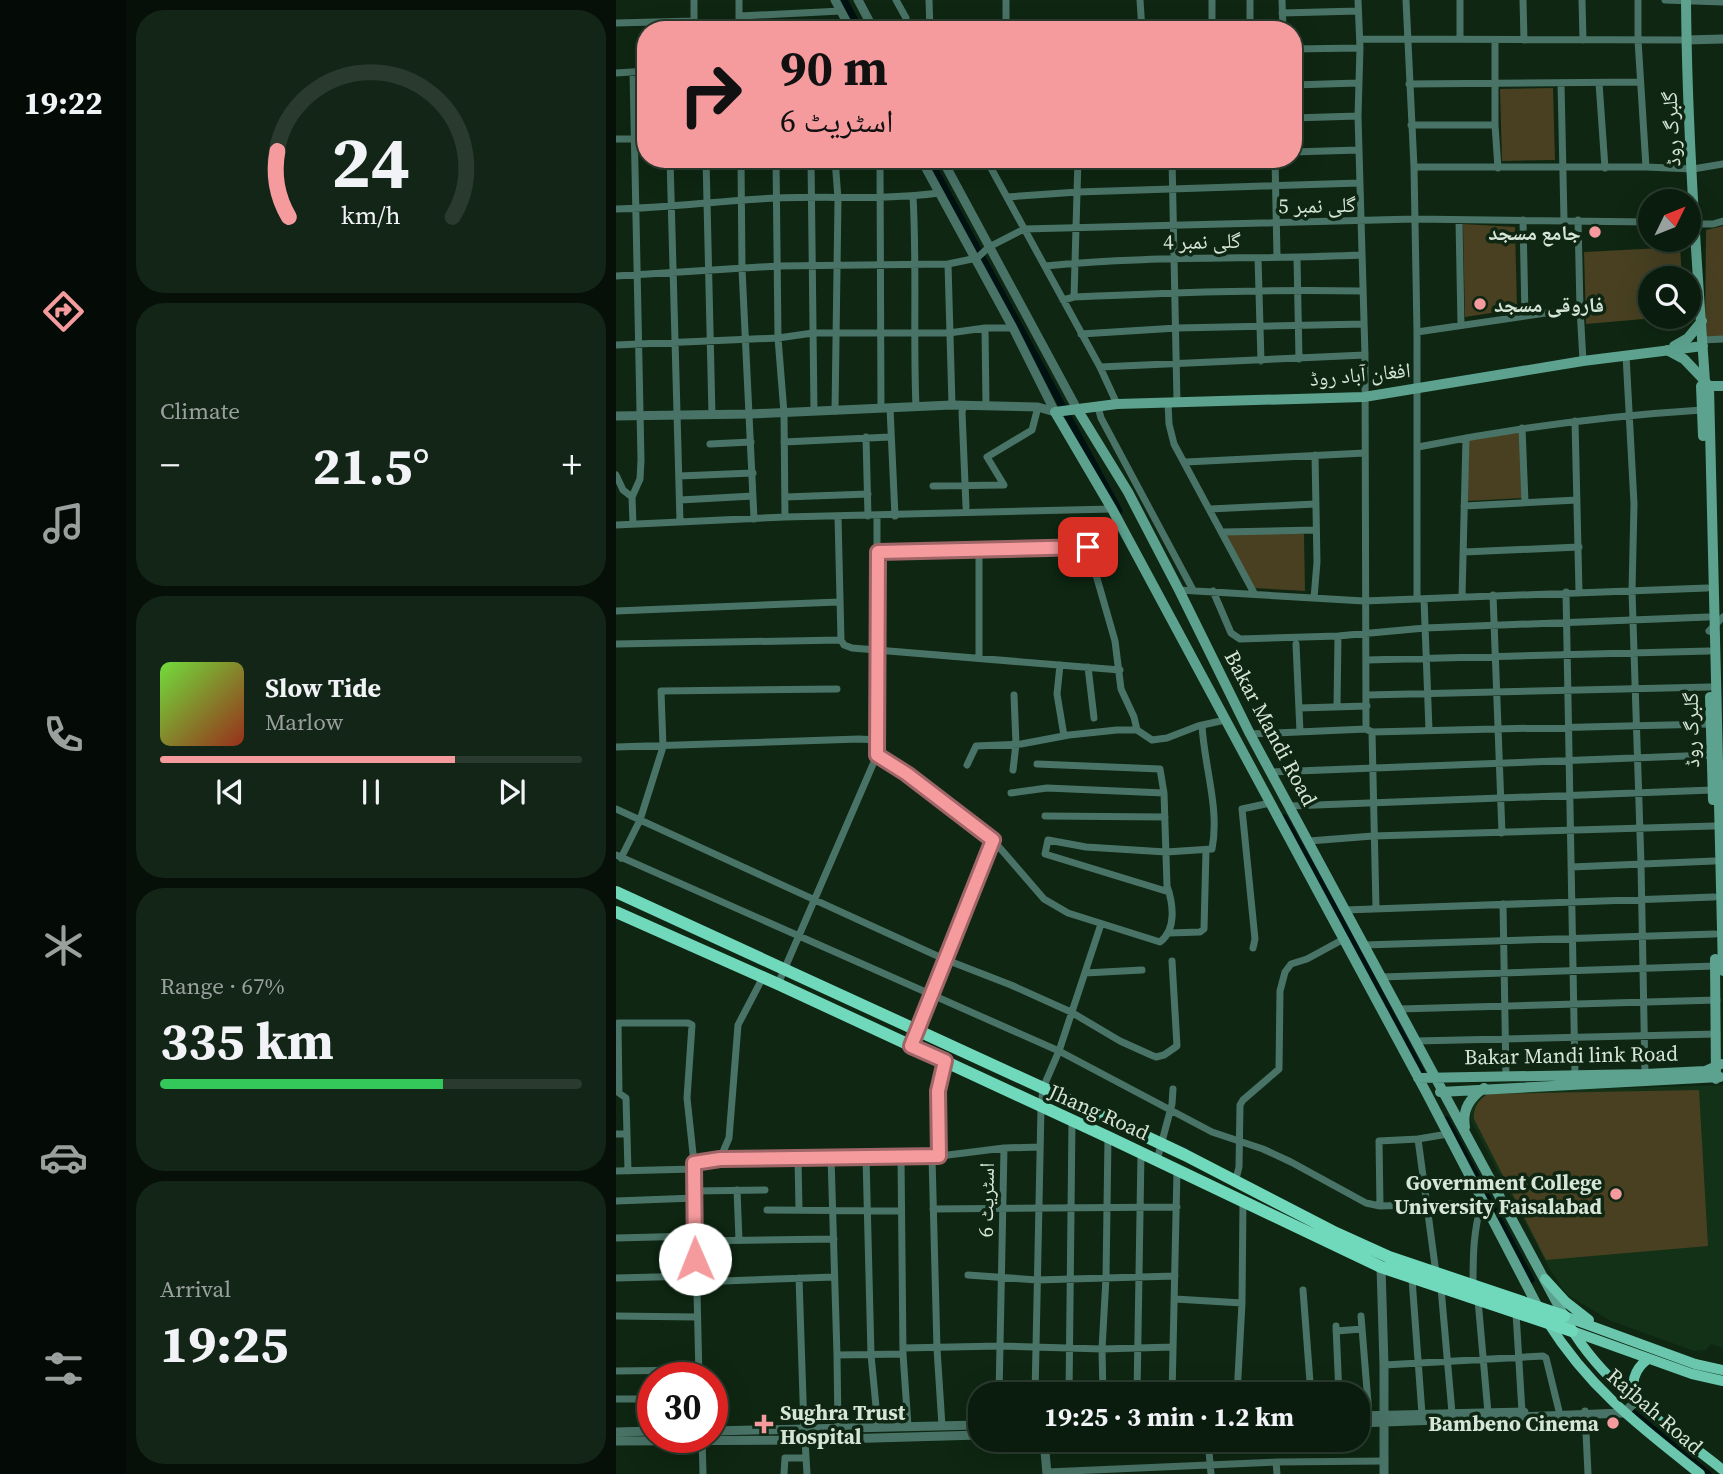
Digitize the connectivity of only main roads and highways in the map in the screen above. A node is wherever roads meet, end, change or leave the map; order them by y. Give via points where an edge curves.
1 (1686, 1) edge
2 (1693, 189) edge
3 (1695, 252) edge
4 (1702, 320) junction
5 (1703, 343) junction
6 (1665, 349) junction
7 (1705, 385) junction
8 (1723, 386) edge
9 (1723, 400) edge
10 (1704, 403) junction
11 (1098, 407) junction
12 (1065, 410) junction
13 (1090, 430) junction
14 (1713, 623) edge
15 (1717, 723) edge
16 (1717, 818) edge
17 (1302, 829) junction
18 (1288, 837) junction
19 (616, 892) edge
20 (616, 912) edge
21 (1719, 968) edge
22 (1720, 1071) edge
23 (1436, 1077) junction
24 (1418, 1078) junction
25 (1484, 1088) junction
26 (1444, 1091) junction
27 (1426, 1093) junction
28 (1468, 1135) junction
29 (1237, 1192) junction
30 (1545, 1279) junction
31 (1538, 1307) junction
32 (1564, 1316) junction
33 (1548, 1322) junction
34 (1605, 1330) junction
35 (1572, 1331) junction
36 (1648, 1359) junction
37 (1723, 1370) edge
38 (1723, 1381) edge
39 (1635, 1402) junction
40 (1723, 1470) edge
41 (1700, 1474) edge

1 - 2 main road, گلبرگ روڈ
3 - 4 main road, گلبرگ روڈ
4 - 5 main road, گلبرگ روڈ
4 - 6 main road via 1684,342
5 - 6 main road, افغان آباد روڈ
5 - 7 main road, گلبرگ روڈ
6 - 7 main road via 1684,359
6 - 11 main road, افغان آباد روڈ via 1364,397
7 - 8 main road
7 - 10 main road, گلبرگ روڈ
9 - 10 main road
10 - 14 main road, گلبرگ روڈ
10 - 14 main road, گلبرگ روڈ via 1707,588
11 - 12 main road, افغان آباد روڈ
11 - 13 main road
12 - 13 main road, Bakar Mandi Road
12 - 18 main road, Bakar Mandi Road via 1112,509
13 - 17 main road, Bakar Mandi Road via 1128,492
14 - 15 main road, گلبرگ روڈ
14 - 15 main road, گلبرگ روڈ via 1710,687
15 - 16 main road, گلبرگ روڈ
15 - 16 main road, گلبرگ روڈ via 1711,755
16 - 21 main road, گلبرگ روڈ
16 - 21 main road, گلبرگ روڈ via 1714,897
17 - 18 main road
17 - 23 main road, Bakar Mandi Road
18 - 24 main road, Bakar Mandi Road
19 - 29 highway, Jhang Road via 1162,1145
20 - 29 highway, Jhang Road via 1041,1108
21 - 22 main road, گلبرگ روڈ
22 - 23 main road, Bakar Mandi link Road
22 - 25 main road, Bakar Mandi link Road
23 - 24 main road, Bakar Mandi link Road
23 - 26 main road, Bakar Mandi Road
24 - 27 main road, Bakar Mandi Road
25 - 26 main road, Bakar Mandi link Road
25 - 28 main road via 1472,1096 1465,1109
26 - 27 main road, Bakar Mandi link Road
26 - 28 main road, Bakar Mandi Road
27 - 31 main road, Bakar Mandi Road
28 - 30 main road, Bakar Mandi Road
29 - 31 highway, Jhang Road via 1389,1257
29 - 33 highway, Jhang Road via 1381,1267
30 - 32 main road, Bakar Mandi Road
30 - 34 main road via 1566,1302
31 - 32 highway, Jhang Road
31 - 33 main road, Rajbah Road
32 - 34 main road
32 - 35 main road, Rajbah Road
33 - 35 highway, Jhang Road
33 - 41 main road, Rajbah Road via 1579,1367 1621,1411
34 - 37 main road
35 - 36 main road
35 - 39 main road, Rajbah Road
36 - 38 main road
36 - 39 main road via 1632,1382
39 - 40 main road, Rajbah Road

